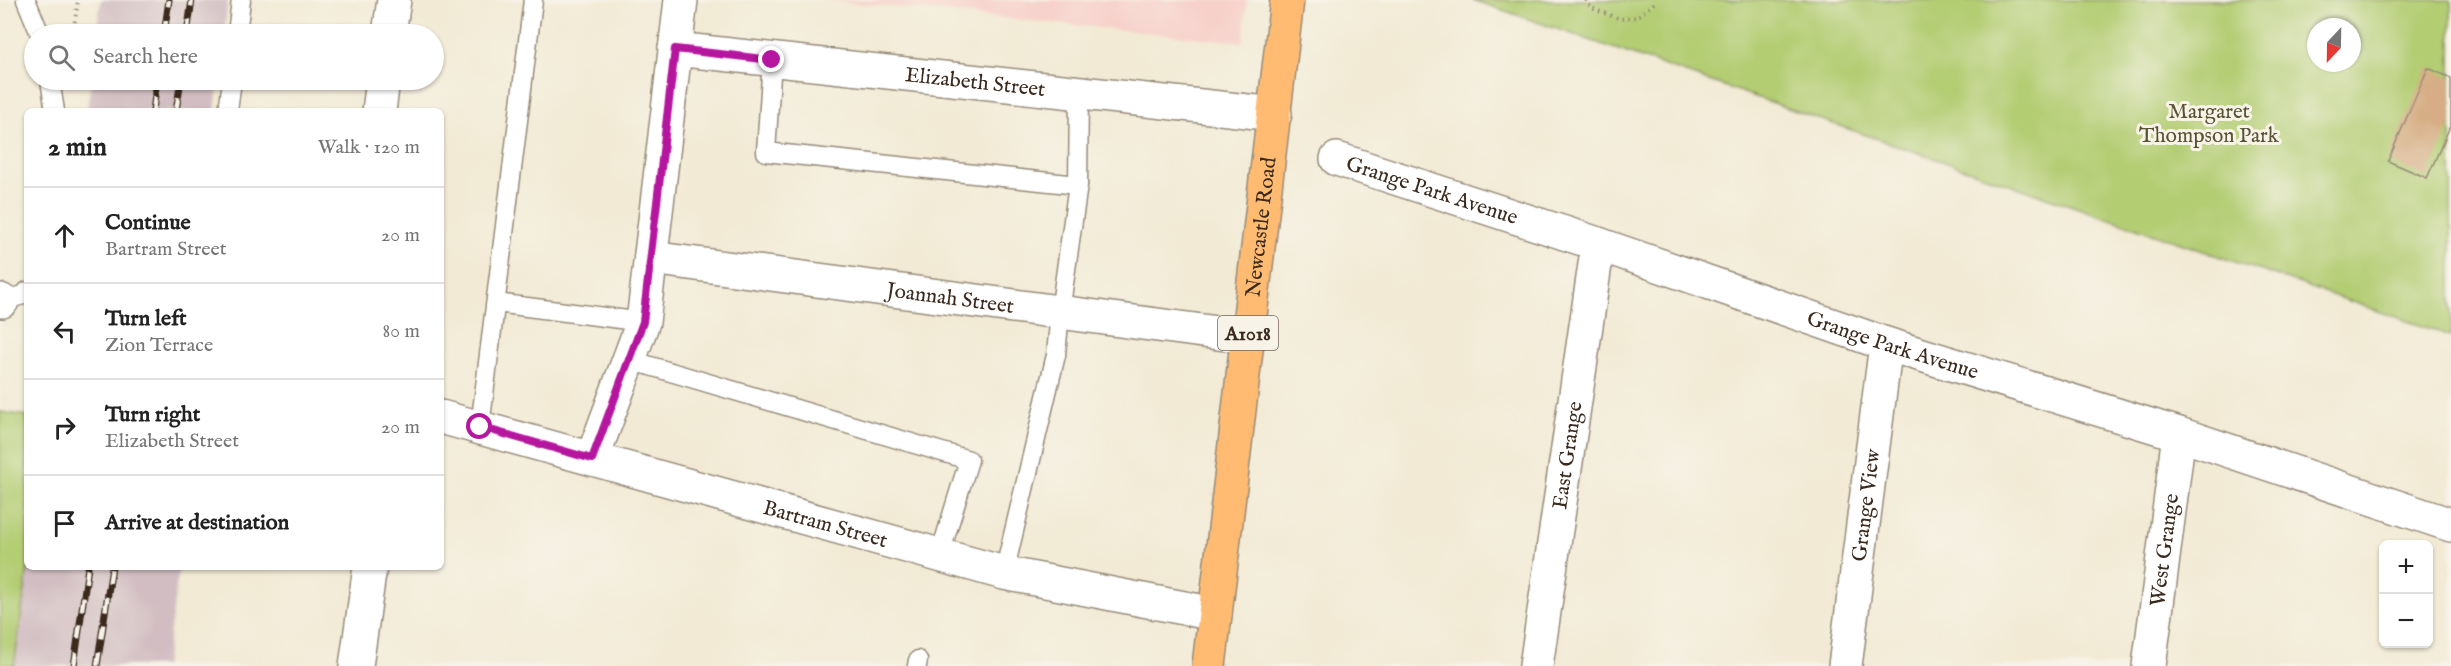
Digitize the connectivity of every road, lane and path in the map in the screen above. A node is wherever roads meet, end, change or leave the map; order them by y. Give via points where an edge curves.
1 (26, 0) edge
2 (78, 0) edge
3 (241, 0) edge
4 (394, 0) edge
5 (533, 0) edge
6 (681, 0) edge
7 (1287, 0) edge
8 (1586, 0) edge
9 (1654, 0) edge
10 (36, 24) edge
11 (74, 24) edge
12 (238, 24) edge
13 (390, 24) edge
14 (675, 49) junction
15 (772, 60) junction
16 (52, 90) edge
17 (230, 90) edge
18 (382, 90) edge
19 (1079, 95) junction
20 (55, 108) edge
21 (228, 108) edge
22 (379, 108) edge
23 (1275, 114) junction
24 (1337, 159) dead end
25 (1078, 185) junction
26 (1598, 244) junction
27 (651, 258) junction
28 (496, 303) junction
29 (1060, 312) junction
30 (643, 322) junction
31 (1248, 337) junction
32 (1886, 344) junction
33 (630, 360) junction
34 (444, 418) edge
35 (480, 427) junction
36 (2180, 434) junction
37 (592, 459) junction
38 (2451, 525) edge
39 (940, 554) junction
40 (370, 570) edge
41 (1004, 573) junction
42 (1215, 614) junction
43 (356, 666) edge
44 (1209, 666) edge
45 (1536, 666) edge
46 (1845, 666) edge
47 (2149, 666) edge

1 - 10 lane
2 - 11 path
3 - 12 lane
4 - 13 street
5 - 28 lane
6 - 14 street
7 - 23 highway, Newcastle Road / A1018
8 - 9 path via 1591,8 1620,19 1637,17
14 - 15 street, Elizabeth Street
14 - 27 street
15 - 19 street, Elizabeth Street
15 - 25 lane via 766,152
16 - 20 lane
17 - 21 lane
18 - 22 street
19 - 23 street, Elizabeth Street
19 - 25 lane
23 - 31 highway, Newcastle Road / A1018
24 - 26 street, Grange Park Avenue
25 - 29 lane
26 - 32 street, Grange Park Avenue
26 - 45 street, East Grange
27 - 29 street, Joannah Street
27 - 30 street
28 - 30 lane
28 - 35 lane
29 - 31 street, Joannah Street
29 - 41 lane via 1056,355
30 - 33 street
31 - 42 highway, Newcastle Road / A1018
32 - 36 street, Grange Park Avenue
32 - 46 street, Grange View
33 - 37 street
33 - 39 lane via 969,460
34 - 35 street, Bartram Street
35 - 37 street, Bartram Street
36 - 38 street, Grange Park Avenue
36 - 47 street, West Grange
37 - 39 street, Bartram Street
39 - 41 street, Bartram Street
40 - 43 street
41 - 42 street, Bartram Street
42 - 44 highway, Newcastle Road / A1018

